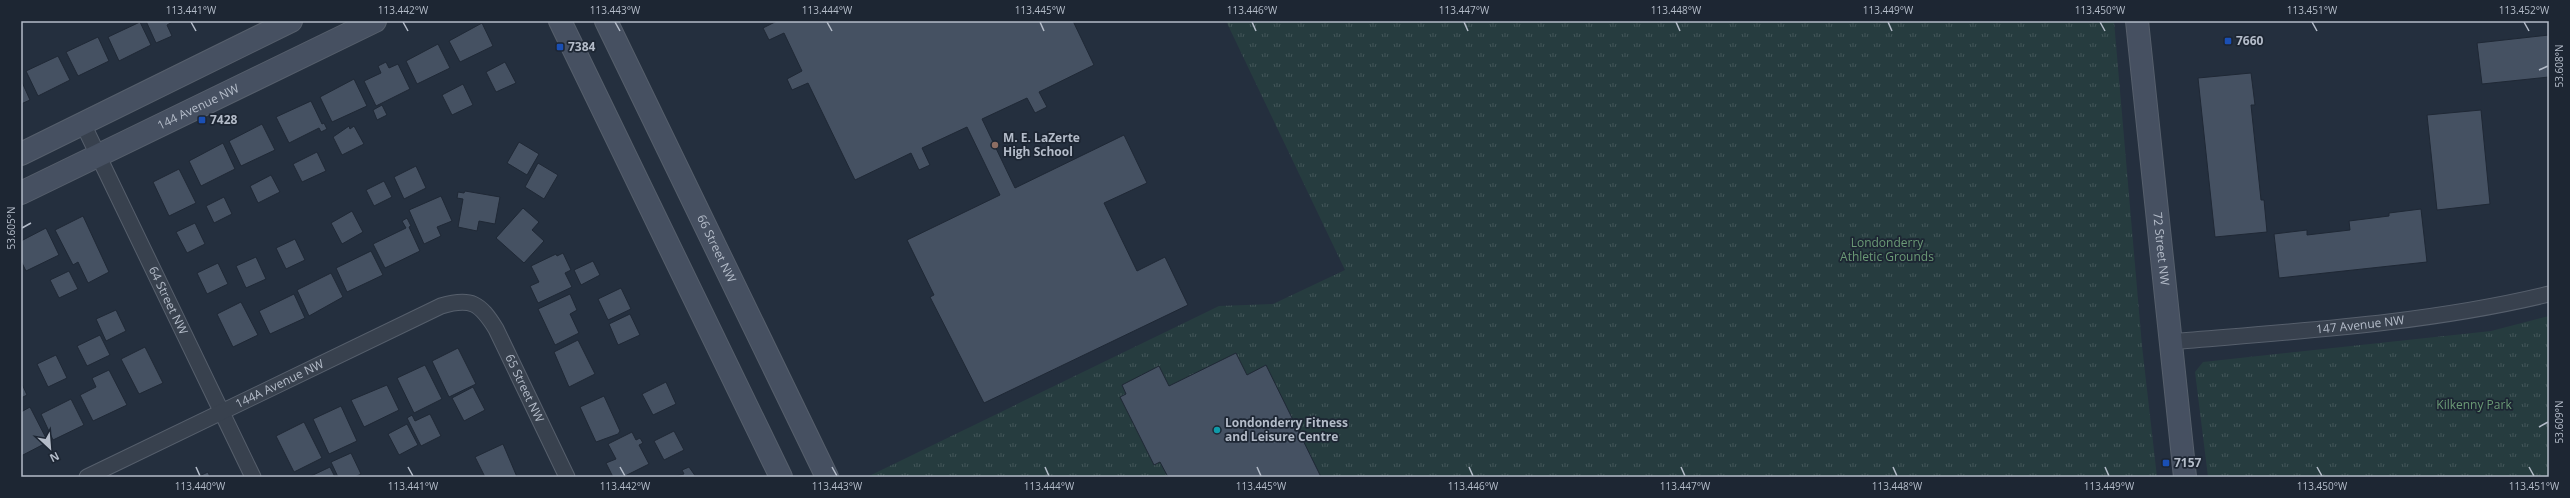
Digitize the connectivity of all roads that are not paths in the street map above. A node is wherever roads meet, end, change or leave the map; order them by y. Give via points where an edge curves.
1 (292, 21) edge
2 (375, 21) edge
3 (560, 21) edge
4 (2137, 21) edge
5 (608, 23) edge
6 (83, 124) junction
7 (21, 154) edge
8 (98, 156) junction
9 (21, 193) edge
10 (2549, 294) edge
11 (474, 304) joint
12 (2170, 342) junction
13 (222, 412) junction
14 (87, 477) edge
15 (253, 477) edge
16 (567, 477) edge
17 (781, 477) edge
18 (827, 477) edge
19 (2185, 477) edge

1 - 6 street
2 - 8 street, 144 Avenue NW
3 - 17 street
4 - 12 street, 72 Street NW
5 - 18 street, 66 Street NW
6 - 7 street
6 - 8 street, 64 Street NW
8 - 9 street, 144 Avenue NW
8 - 13 street, 64 Street NW
10 - 12 street, 147 Avenue NW via 2489,308 2426,318
11 - 13 street, 144A Avenue NW via 465,301 441,306
11 - 16 street, 65 Street NW via 482,310 496,329
12 - 19 street, 72 Street NW
13 - 14 street, 144A Avenue NW
13 - 15 street, 64 Street NW

